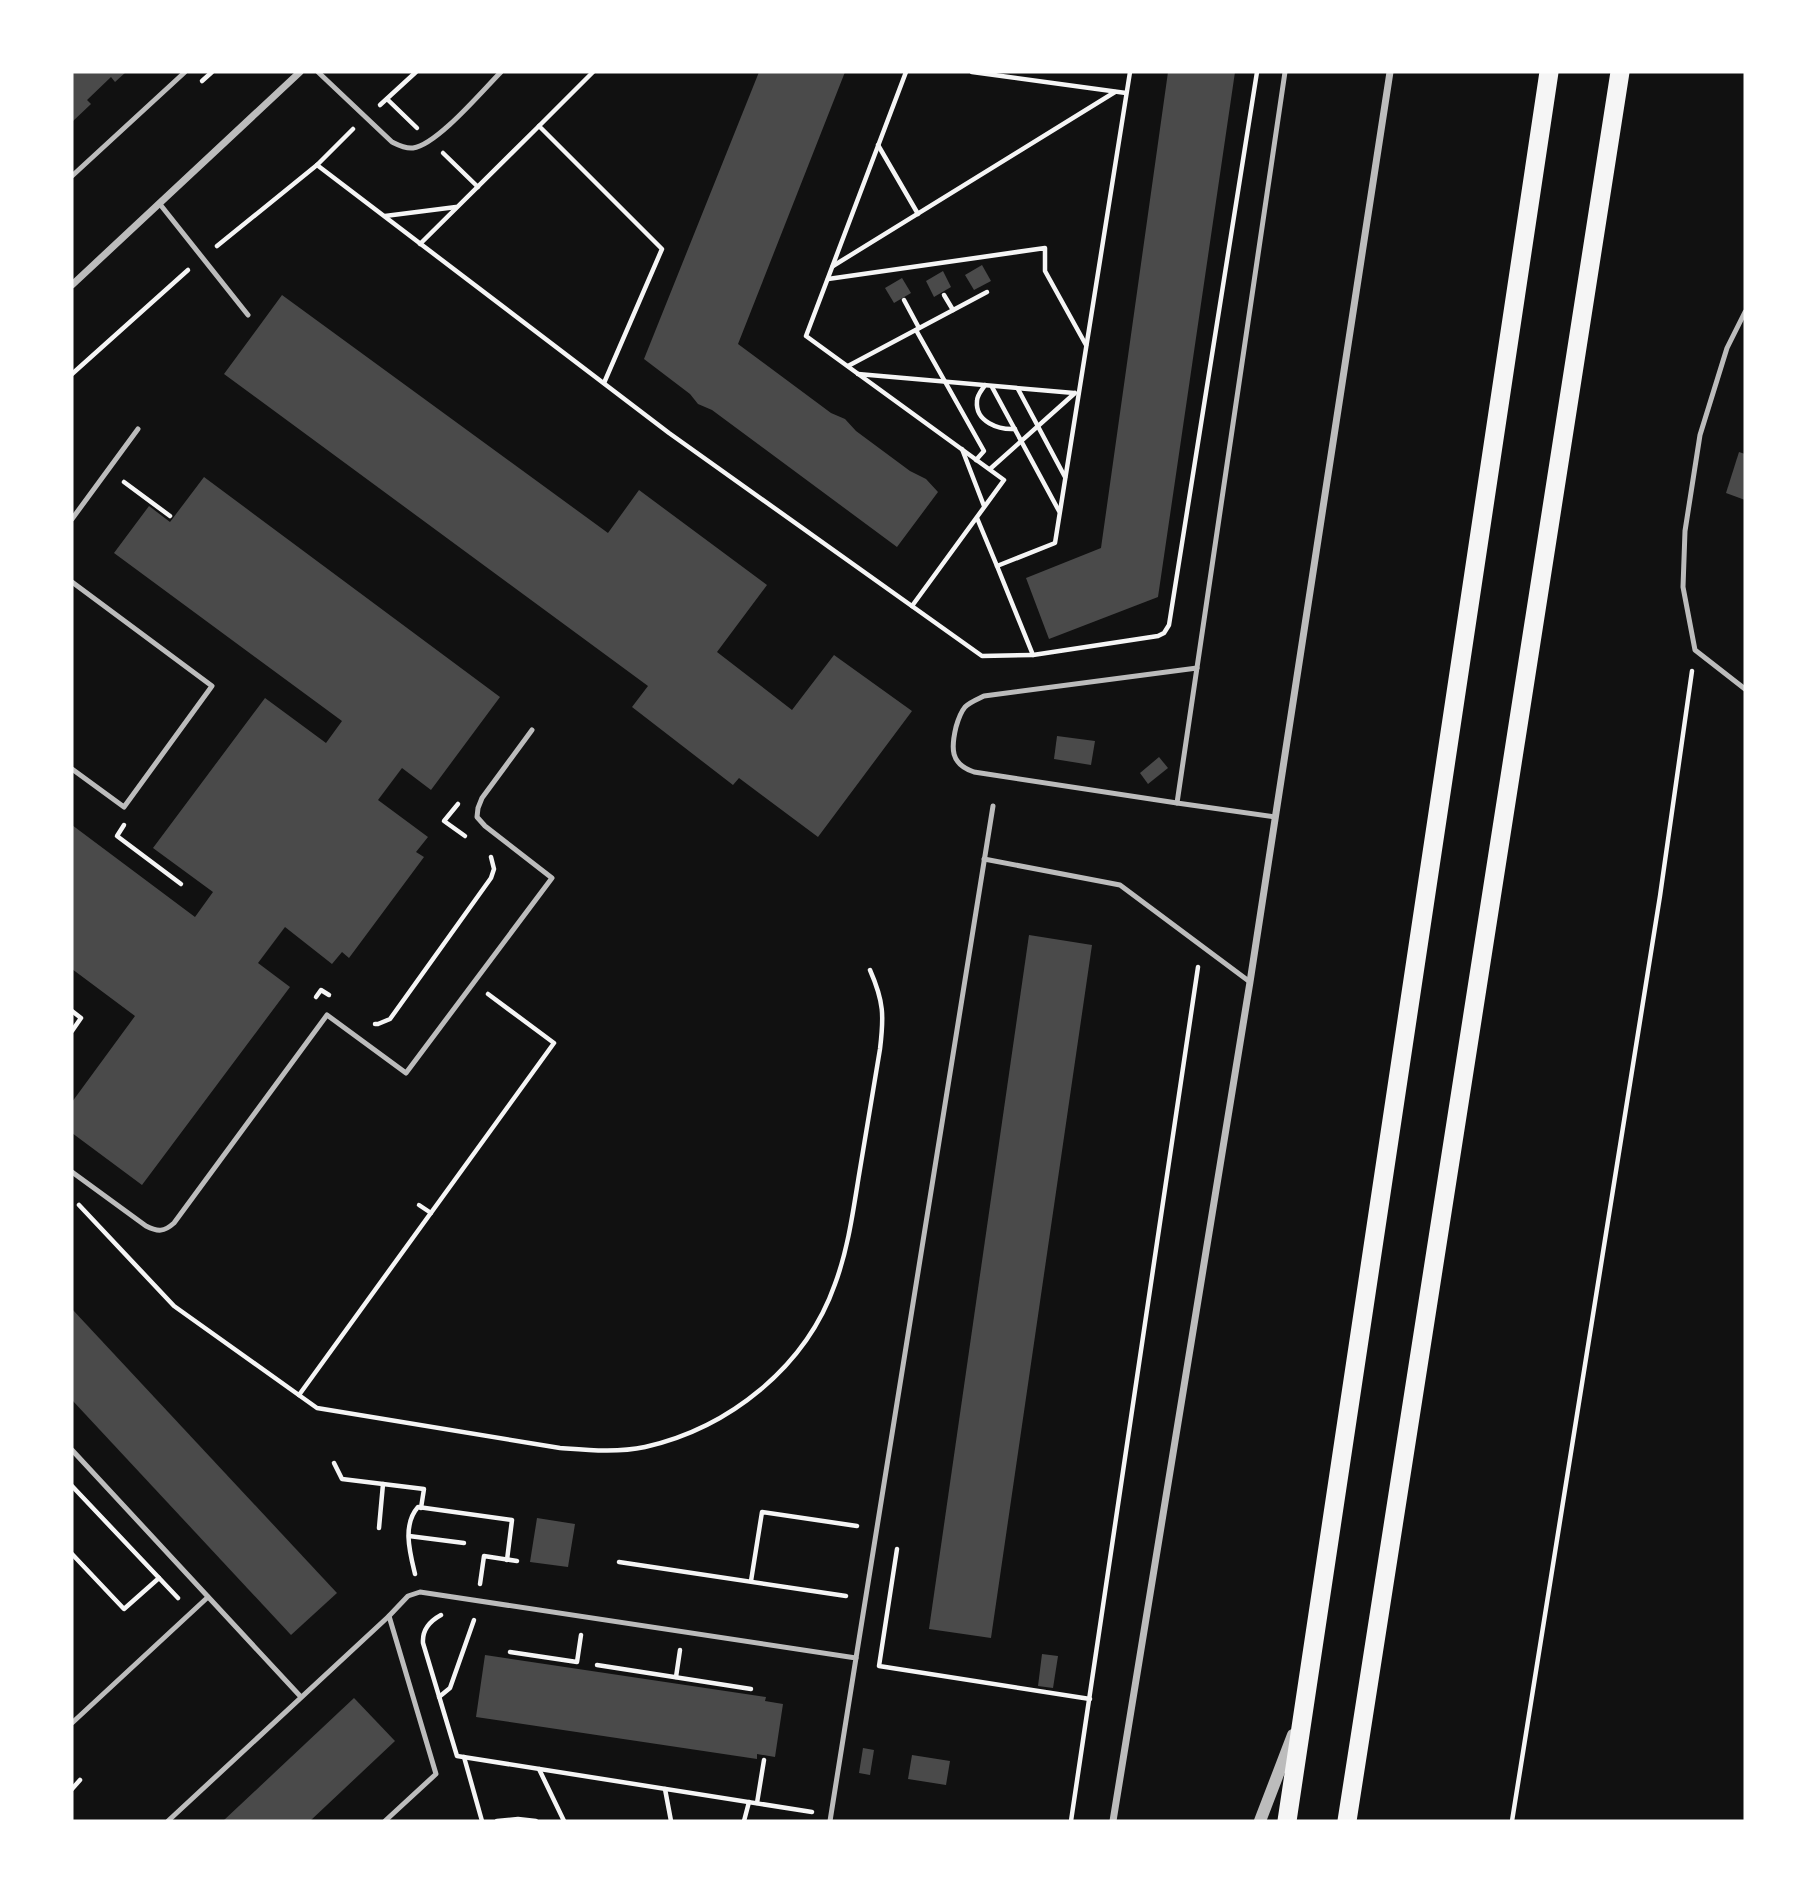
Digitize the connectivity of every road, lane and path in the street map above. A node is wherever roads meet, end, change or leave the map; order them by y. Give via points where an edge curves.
1 (185, 72) edge
2 (300, 72) edge
3 (318, 72) edge
4 (416, 72) edge
5 (501, 72) edge
6 (593, 72) edge
7 (906, 72) edge
8 (972, 72) edge
9 (1130, 72) edge
10 (1257, 72) edge
11 (1285, 72) edge
12 (1390, 72) edge
13 (1549, 72) edge
14 (1620, 72) edge
15 (1115, 92) junction
16 (1126, 93) junction
17 (365, 118) junction
18 (539, 126) junction
19 (878, 145) junction
20 (317, 165) junction
21 (72, 176) edge
22 (159, 203) junction
23 (457, 207) junction
24 (918, 214) junction
25 (384, 216) junction
26 (420, 244) junction
27 (202, 258) junction
28 (832, 267) junction
29 (828, 279) junction
30 (72, 285) edge
31 (987, 292) dead end
32 (944, 295) dead end
33 (904, 300) dead end
34 (953, 310) junction
35 (1745, 312) edge
36 (248, 315) dead end
37 (918, 329) junction
38 (1086, 345) junction
39 (848, 366) junction
40 (72, 374) edge
41 (858, 374) junction
42 (945, 382) junction
43 (604, 383) junction
44 (985, 385) junction
45 (992, 386) junction
46 (1017, 388) junction
47 (1076, 393) junction
48 (1038, 425) junction
49 (138, 429) dead end
50 (1015, 429) junction
51 (1021, 440) junction
52 (962, 449) junction
53 (976, 460) junction
54 (990, 469) junction
55 (117, 478) dead end
56 (1065, 478) junction
57 (985, 507) junction
58 (1060, 512) junction
59 (170, 516) dead end
60 (977, 518) junction
61 (72, 519) edge
62 (997, 566) junction
63 (72, 582) edge
64 (912, 606) junction
65 (1695, 649) junction
66 (1033, 655) junction
67 (1197, 668) junction
68 (1745, 689) edge
69 (532, 730) dead end
70 (72, 769) edge
71 (1177, 803) junction
72 (993, 806) dead end
73 (1275, 817) junction
74 (126, 823) dead end
75 (984, 859) junction
76 (181, 884) dead end
77 (1198, 965) dead end
78 (870, 970) dead end
79 (1250, 982) junction
80 (474, 983) junction
81 (72, 1011) edge
82 (72, 1031) edge
83 (72, 1172) edge
84 (72, 1196) edge
85 (419, 1205) dead end
86 (431, 1213) junction
87 (299, 1395) junction
88 (72, 1450) edge
89 (334, 1463) dead end
90 (383, 1484) junction
91 (72, 1486) edge
92 (421, 1508) junction
93 (379, 1528) dead end
94 (409, 1536) junction
95 (857, 1538) dead end
96 (464, 1543) dead end
97 (897, 1544) dead end
98 (72, 1554) edge
99 (508, 1560) junction
100 (517, 1561) dead end
101 (619, 1562) dead end
102 (159, 1578) junction
103 (751, 1581) junction
104 (850, 1585) dead end
105 (420, 1592) junction
106 (208, 1597) junction
107 (478, 1601) junction
108 (190, 1612) junction
109 (389, 1616) junction
110 (475, 1617) junction
111 (568, 1632) dead end
112 (668, 1648) dead end
113 (510, 1652) dead end
114 (856, 1658) junction
115 (597, 1665) dead end
116 (676, 1677) junction
117 (751, 1689) dead end
118 (301, 1697) junction
119 (439, 1697) junction
120 (1090, 1699) junction
121 (1305, 1705) junction
122 (72, 1723) edge
123 (464, 1757) junction
124 (764, 1760) dead end
125 (539, 1769) junction
126 (80, 1780) dead end
127 (72, 1789) edge
128 (665, 1789) junction
129 (749, 1802) junction
130 (757, 1803) junction
131 (814, 1812) dead end
132 (168, 1821) edge
133 (385, 1821) edge
134 (482, 1821) edge
135 (496, 1821) edge
136 (536, 1821) edge
137 (564, 1821) edge
138 (671, 1821) edge
139 (744, 1821) edge
140 (830, 1821) edge
141 (1072, 1821) edge
142 (1113, 1821) edge
143 (1260, 1821) edge
144 (1287, 1821) edge
145 (1347, 1821) edge
146 (1513, 1821) edge

1 - 21 lane
2 - 22 street
3 - 17 lane
4 - 17 path
5 - 17 lane via 425,144 400,146
6 - 18 path
7 - 19 path
8 - 15 path
9 - 16 path
10 - 66 path via 1167,629 1158,636
11 - 67 lane
12 - 73 street
13 - 121 highway
14 - 145 highway
15 - 16 path
15 - 24 path
16 - 38 path
17 - 20 path
18 - 23 path
18 - 43 path via 662,249
19 - 24 path
19 - 28 path
20 - 25 path
20 - 27 path
22 - 27 lane
22 - 30 street
23 - 25 path
23 - 26 path
24 - 28 path
25 - 26 path
26 - 43 path
27 - 36 lane
27 - 40 path
28 - 29 path
29 - 38 path via 1045,248 1045,271
29 - 39 path via 806,336
31 - 34 path
32 - 34 path
33 - 37 path
34 - 37 path
35 - 65 lane via 1727,348 1700,435 1685,531 1683,587
37 - 39 path
37 - 42 path
38 - 47 path
39 - 41 path
41 - 42 path
41 - 52 path
42 - 44 path
42 - 53 path via 984,451
43 - 64 path
44 - 45 path
44 - 50 path via 977,400 982,415 995,428
45 - 46 path
45 - 50 path
46 - 47 path
46 - 48 path
47 - 48 path
47 - 56 path
48 - 51 path
48 - 56 path
49 - 61 lane
50 - 51 path
51 - 54 path
51 - 58 path
52 - 53 path
52 - 57 path
53 - 54 path
54 - 57 path via 1004,480
55 - 59 path
56 - 58 path
57 - 60 path
58 - 62 path via 1055,543
60 - 62 path
60 - 64 path
62 - 66 path
63 - 70 lane via 212,686 124,807
64 - 66 path via 982,656
65 - 68 lane
65 - 146 path
67 - 71 lane
67 - 71 lane via 984,696 964,708 953,739 956,759 974,772
69 - 80 lane via 482,798 477,817 552,878
71 - 73 lane
72 - 75 lane
73 - 79 street
74 - 76 path via 117,836
75 - 79 lane via 1120,885
75 - 114 lane
77 - 120 path
78 - 87 path via 883,1017 847,1245 821,1317 768,1384 730,1412 683,1436 642,1447 598,1450 560,1448 317,1408
79 - 142 street
80 - 83 lane via 406,1073 327,1015 166,1230 146,1226
80 - 86 path via 554,1043
81 - 82 path via 81,1018
84 - 87 path via 174,1306
85 - 86 path
86 - 87 path
88 - 106 lane
89 - 90 path via 342,1479
90 - 92 path via 424,1489
90 - 93 path
91 - 102 path
92 - 94 path via 412,1513
92 - 99 path via 512,1520
94 - 96 path
94 - 105 path via 407,1544
95 - 103 path via 859,1526 762,1512
97 - 120 path via 879,1666
98 - 102 path via 124,1609
99 - 100 path
99 - 107 path via 484,1556
101 - 103 path
102 - 108 path
103 - 104 path via 849,1597
105 - 107 lane
105 - 109 lane via 408,1596
106 - 108 lane
106 - 118 lane
107 - 110 path
107 - 114 lane
108 - 122 lane
109 - 118 lane
109 - 133 lane via 436,1774
110 - 119 path via 450,1688
110 - 119 path via 439,1616 425,1629 423,1643
111 - 113 path via 581,1634 577,1662
112 - 116 path via 680,1650
114 - 140 lane
115 - 116 path
116 - 117 path
118 - 132 lane
119 - 123 path via 457,1756
120 - 141 path
121 - 143 street
121 - 144 highway
123 - 125 path
123 - 134 path
124 - 130 path
125 - 128 path
125 - 137 path
126 - 127 path
128 - 129 path
128 - 138 path
129 - 130 path
129 - 139 path
130 - 131 path
135 - 136 path

